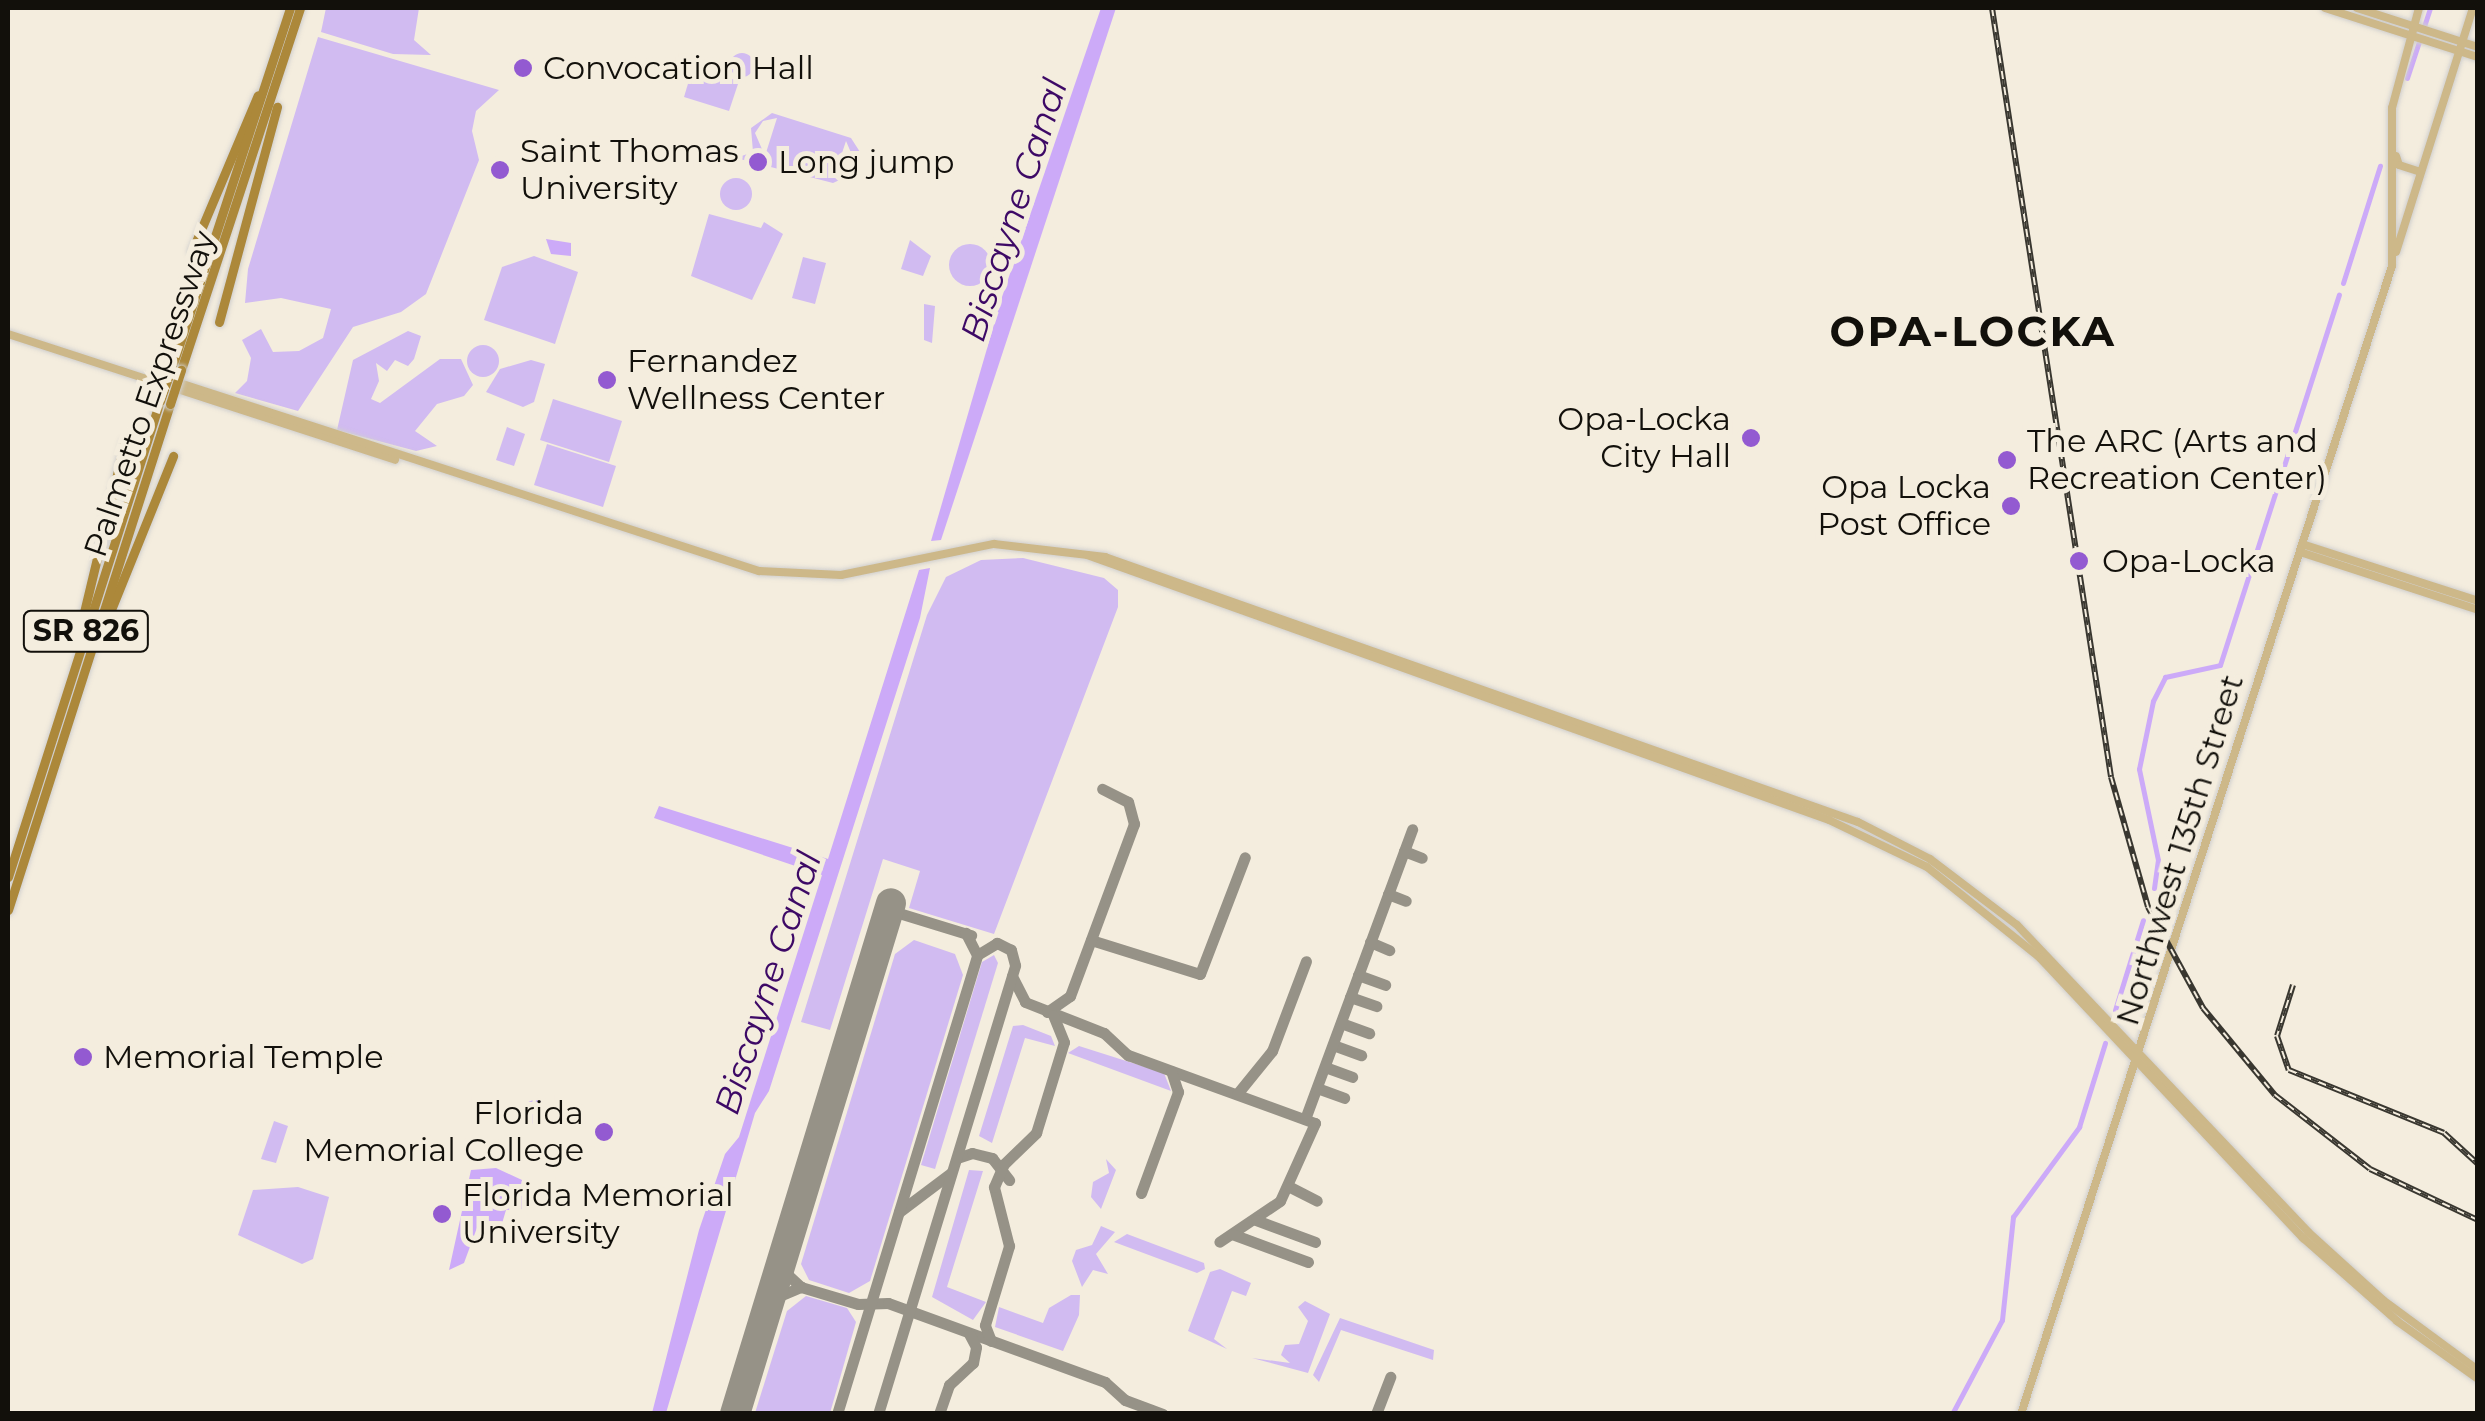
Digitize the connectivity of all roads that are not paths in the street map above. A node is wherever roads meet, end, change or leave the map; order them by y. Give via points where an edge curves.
1 (290, 8) edge
2 (300, 8) edge
3 (2324, 8) edge
4 (2357, 8) edge
5 (2419, 8) edge
6 (2473, 8) edge
7 (2413, 31) junction
8 (2460, 46) junction
9 (2478, 47) edge
10 (288, 50) junction
11 (2478, 57) edge
12 (273, 66) junction
13 (2393, 102) junction
14 (2420, 172) junction
15 (192, 251) dead end
16 (2392, 266) junction
17 (219, 322) dead end
18 (8, 334) edge
19 (177, 369) junction
20 (165, 402) junction
21 (124, 442) dead end
22 (173, 456) dead end
23 (2301, 548) junction
24 (2478, 601) edge
25 (2478, 610) edge
26 (87, 662) junction
27 (68, 688) junction
28 (17, 863) junction
29 (8, 877) edge
30 (8, 910) edge
31 (2141, 1059) junction
32 (2478, 1370) edge
33 (2478, 1379) edge
34 (2022, 1414) edge

1 - 12 highway, Palmetto Expressway / SR 826
2 - 10 highway, Palmetto Expressway / SR 826
3 - 7 main road
4 - 7 main road
5 - 7 main road
6 - 8 main road
7 - 8 main road
7 - 13 main road
8 - 9 main road
8 - 11 main road
8 - 14 main road
10 - 17 highway
10 - 19 highway, Palmetto Expressway / SR 826
12 - 15 highway
12 - 19 highway, Palmetto Expressway / SR 826
13 - 14 main road via 2397,162
13 - 16 main road
14 - 16 main road
16 - 23 main road, Northwest 135th Street
18 - 31 main road via 759,570 840,575 994,544 1083,553 1874,838 1992,912
19 - 20 highway, Palmetto Expressway / SR 826, bridge
20 - 26 highway, Palmetto Expressway / SR 826
20 - 27 highway, Palmetto Expressway / SR 826
21 - 27 highway
22 - 26 highway
23 - 24 main road
23 - 25 main road
23 - 31 main road, Northwest 135th Street
26 - 28 highway, Palmetto Expressway / SR 826
27 - 28 highway, Palmetto Expressway / SR 826
28 - 29 highway, Palmetto Expressway / SR 826
28 - 30 highway, Palmetto Expressway / SR 826
31 - 32 main road via 2336,1259
31 - 33 main road via 2303,1238 2384,1310
31 - 34 main road, Northwest 135th Street

